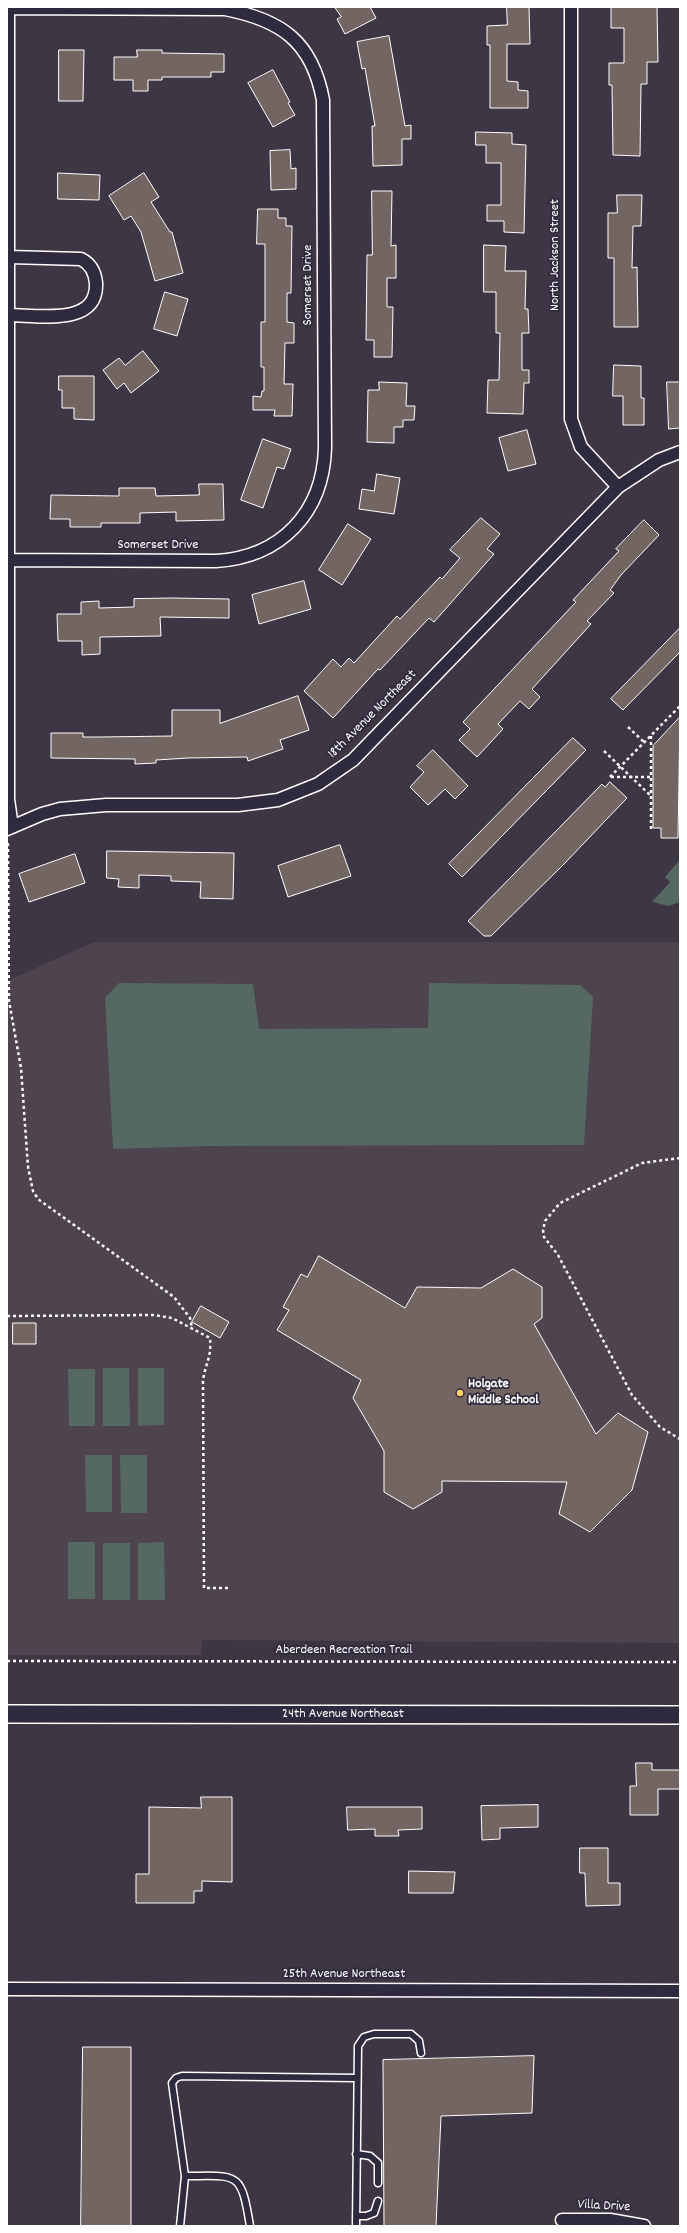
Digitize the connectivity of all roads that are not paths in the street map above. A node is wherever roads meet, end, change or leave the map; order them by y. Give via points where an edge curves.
1 (571, 7) edge
2 (8, 8) edge
3 (8, 228) edge
4 (9, 257) junction
5 (9, 315) junction
6 (680, 452) edge
7 (618, 487) junction
8 (7, 560) edge
9 (10, 828) edge
10 (7, 1714) edge
11 (680, 1715) edge
12 (7, 1989) edge
13 (680, 1991) edge
14 (421, 2052) dead end
15 (357, 2078) junction
16 (356, 2154) junction
17 (185, 2176) junction
18 (378, 2183) dead end
19 (378, 2201) dead end
20 (356, 2216) junction
21 (562, 2220) dead end
22 (180, 2226) edge
23 (250, 2226) edge
24 (356, 2226) edge
25 (644, 2226) edge

1 - 7 street, North Jackson Street via 571,418 581,447
2 - 3 street
2 - 8 street, Somerset Drive via 225,9 255,15 269,22 295,40 305,52 320,82 323,100 325,448 324,466 309,509 287,535 256,554 235,560 216,561
3 - 4 street
4 - 5 street
4 - 5 street via 81,259 87,262 95,274 96,294 88,308 71,315
5 - 8 street
6 - 7 street, 18th Avenue Northeast via 659,460
7 - 9 street, 18th Avenue Northeast via 353,760 318,784 278,800 260,803 106,805 60,809
8 - 9 street
10 - 11 main road, 24th Avenue Northeast
12 - 13 street, 25th Avenue Northeast
14 - 15 lane via 419,2041 411,2034 374,2034 364,2037 358,2046
15 - 16 lane
15 - 17 lane via 176,2078 172,2083
16 - 18 lane via 370,2156 378,2163
16 - 20 lane
17 - 22 lane
17 - 23 lane via 226,2176 233,2179 244,2192
19 - 20 lane via 374,2212 366,2216
20 - 24 lane
21 - 25 street, Villa Drive via 610,2220

